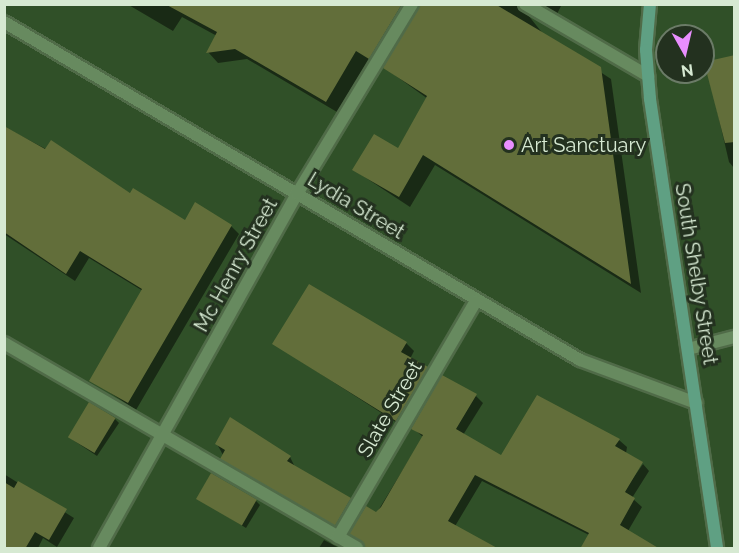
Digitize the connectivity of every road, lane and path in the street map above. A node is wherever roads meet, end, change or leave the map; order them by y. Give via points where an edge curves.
1 (412, 4) edge
2 (525, 4) edge
3 (650, 4) edge
4 (4, 22) edge
5 (648, 76) junction
6 (297, 194) junction
7 (476, 301) junction
8 (735, 337) edge
9 (4, 343) edge
10 (688, 349) junction
11 (696, 403) junction
12 (163, 436) junction
13 (338, 537) junction
14 (99, 549) edge
15 (357, 549) edge
16 (717, 549) edge

1 - 6 street, Mc Henry Street
2 - 5 street
3 - 5 main road, South Shelby Street
4 - 6 street, Lydia Street
5 - 10 main road, South Shelby Street
6 - 7 street, Lydia Street
6 - 12 street, Mc Henry Street
7 - 11 street, Lydia Street via 616,378
7 - 13 street, Slate Street
8 - 10 street
9 - 12 street
10 - 11 main road, South Shelby Street
11 - 16 main road, South Shelby Street
12 - 13 street
12 - 14 street, Mc Henry Street
13 - 15 street

